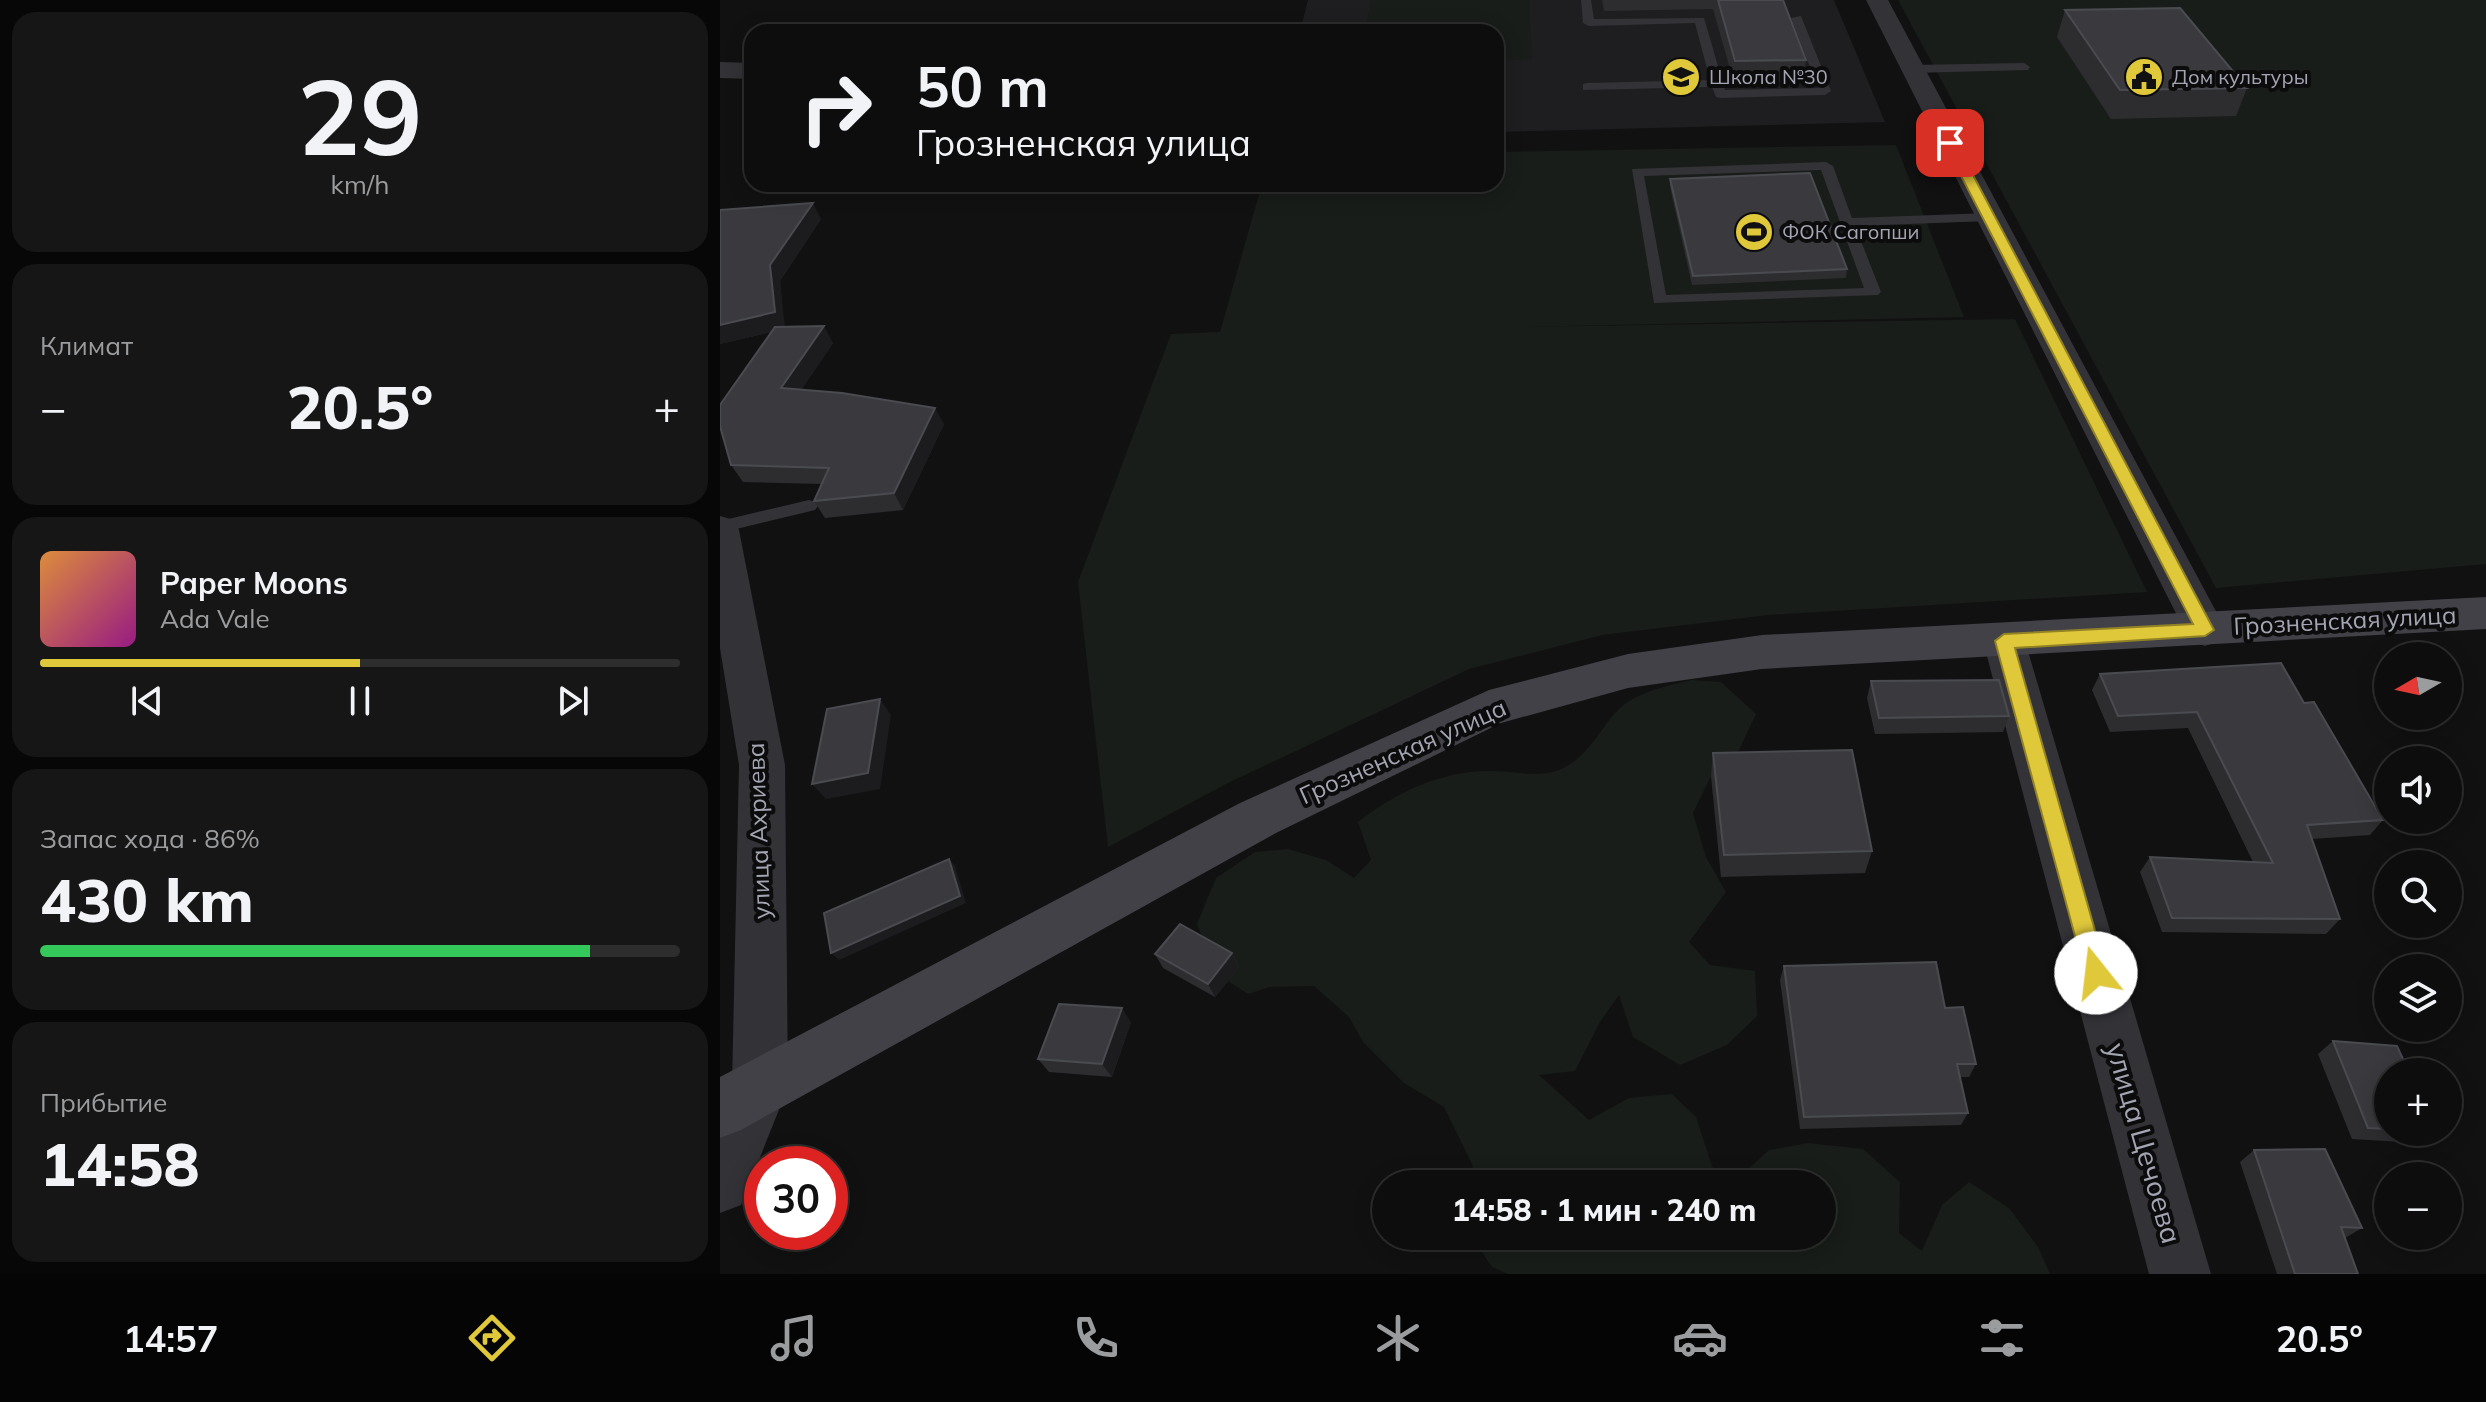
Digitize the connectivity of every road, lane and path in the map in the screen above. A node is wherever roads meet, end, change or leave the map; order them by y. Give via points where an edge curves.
1 (1586, 0) edge
2 (1877, 0) edge
3 (1797, 18) dead end
4 (2024, 67) dead end
5 (1911, 69) junction
6 (720, 70) edge
7 (744, 71) edge
8 (1716, 83) junction
9 (1587, 87) dead end
10 (1989, 217) junction
11 (1847, 222) junction
12 (809, 506) dead end
13 (720, 529) edge
14 (724, 581) edge
15 (2486, 613) edge
16 (2205, 630) junction
17 (2004, 641) junction
18 (740, 1098) edge
19 (720, 1184) edge
20 (2180, 1274) edge

1 - 8 lane via 1589,23 1700,20
2 - 5 street, Грозненская улица
3 - 8 lane via 1825,91 1720,94
4 - 5 lane
5 - 10 street, Грозненская улица
6 - 7 street
8 - 9 lane
10 - 11 lane
10 - 16 street, Грозненская улица
11 - 11 lane via 1873,292 1659,300 1637,172 1826,166
12 - 13 lane
13 - 14 street, улица Ахриева
14 - 18 street, улица Ахриева via 762,765
15 - 16 street, Грозненская улица
16 - 17 street, Грозненская улица
17 - 18 street, Грозненская улица via 1762,652 1628,671 1489,708 1258,818
17 - 20 street, улица Цечоева
18 - 19 street

